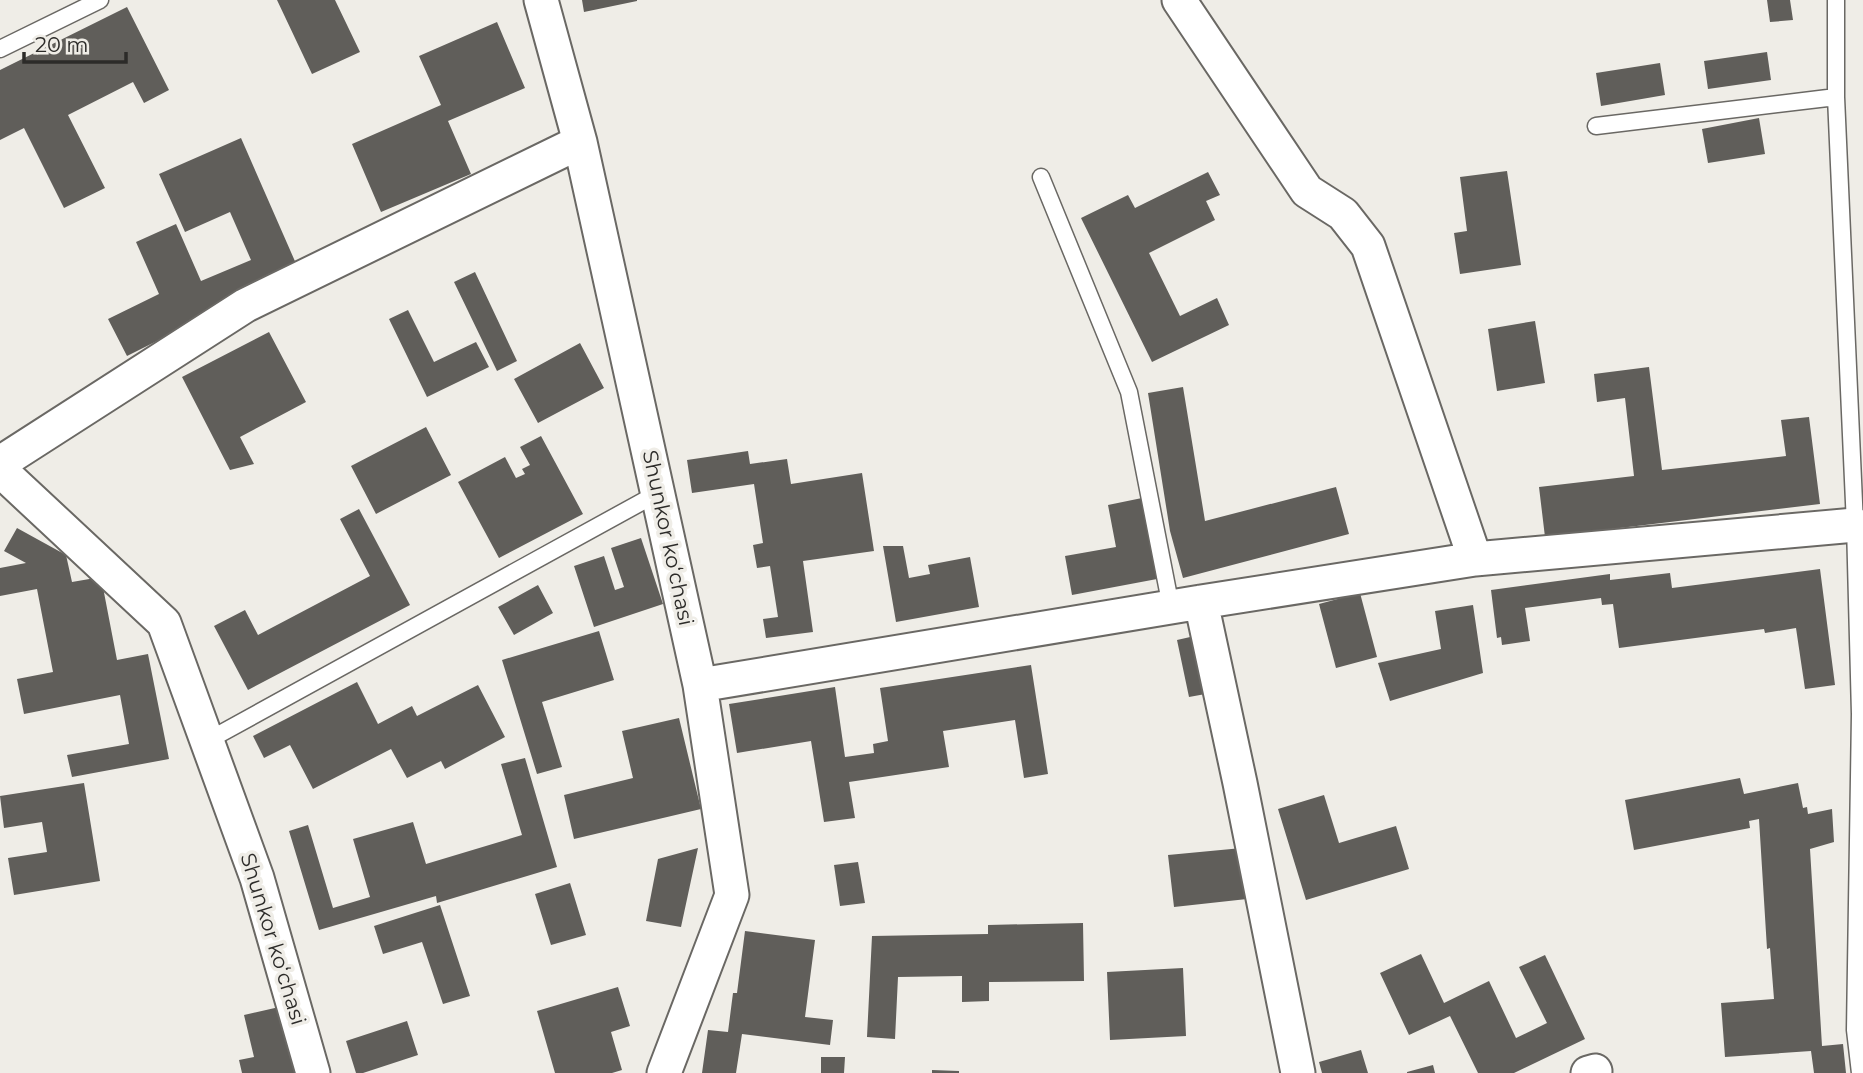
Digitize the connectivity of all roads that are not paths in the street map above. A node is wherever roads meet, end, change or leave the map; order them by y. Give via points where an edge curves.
1 (100, 0) edge
2 (541, 0) edge
3 (1179, 0) edge
4 (1836, 0) edge
5 (0, 49) edge
6 (1836, 97) junction
7 (1596, 126) dead end
8 (580, 142) junction
9 (1041, 177) dead end
10 (0, 463) edge
11 (0, 470) edge
12 (658, 493) junction
13 (1855, 525) junction
14 (1475, 559) junction
15 (1186, 604) junction
16 (700, 685) junction
17 (207, 741) junction
18 (313, 1073) edge
19 (664, 1073) edge
20 (1298, 1073) edge
21 (1860, 1073) edge

1 - 5 lane
2 - 8 street, Shunkor koʻchasi
3 - 14 street via 1307,191 1343,214 1368,246
4 - 6 lane
6 - 7 lane
6 - 13 lane
8 - 10 street via 246,305
8 - 12 street, Shunkor koʻchasi
9 - 15 lane via 1129,392
11 - 17 street, Shunkor koʻchasi via 164,623
12 - 16 street, Shunkor koʻchasi
12 - 17 lane
13 - 14 street
13 - 21 lane via 1860,714 1855,1030
14 - 15 street
15 - 16 street
15 - 20 street via 1240,783
16 - 19 street, Shunkor koʻchasi via 732,895
17 - 18 street, Shunkor koʻchasi via 257,878

